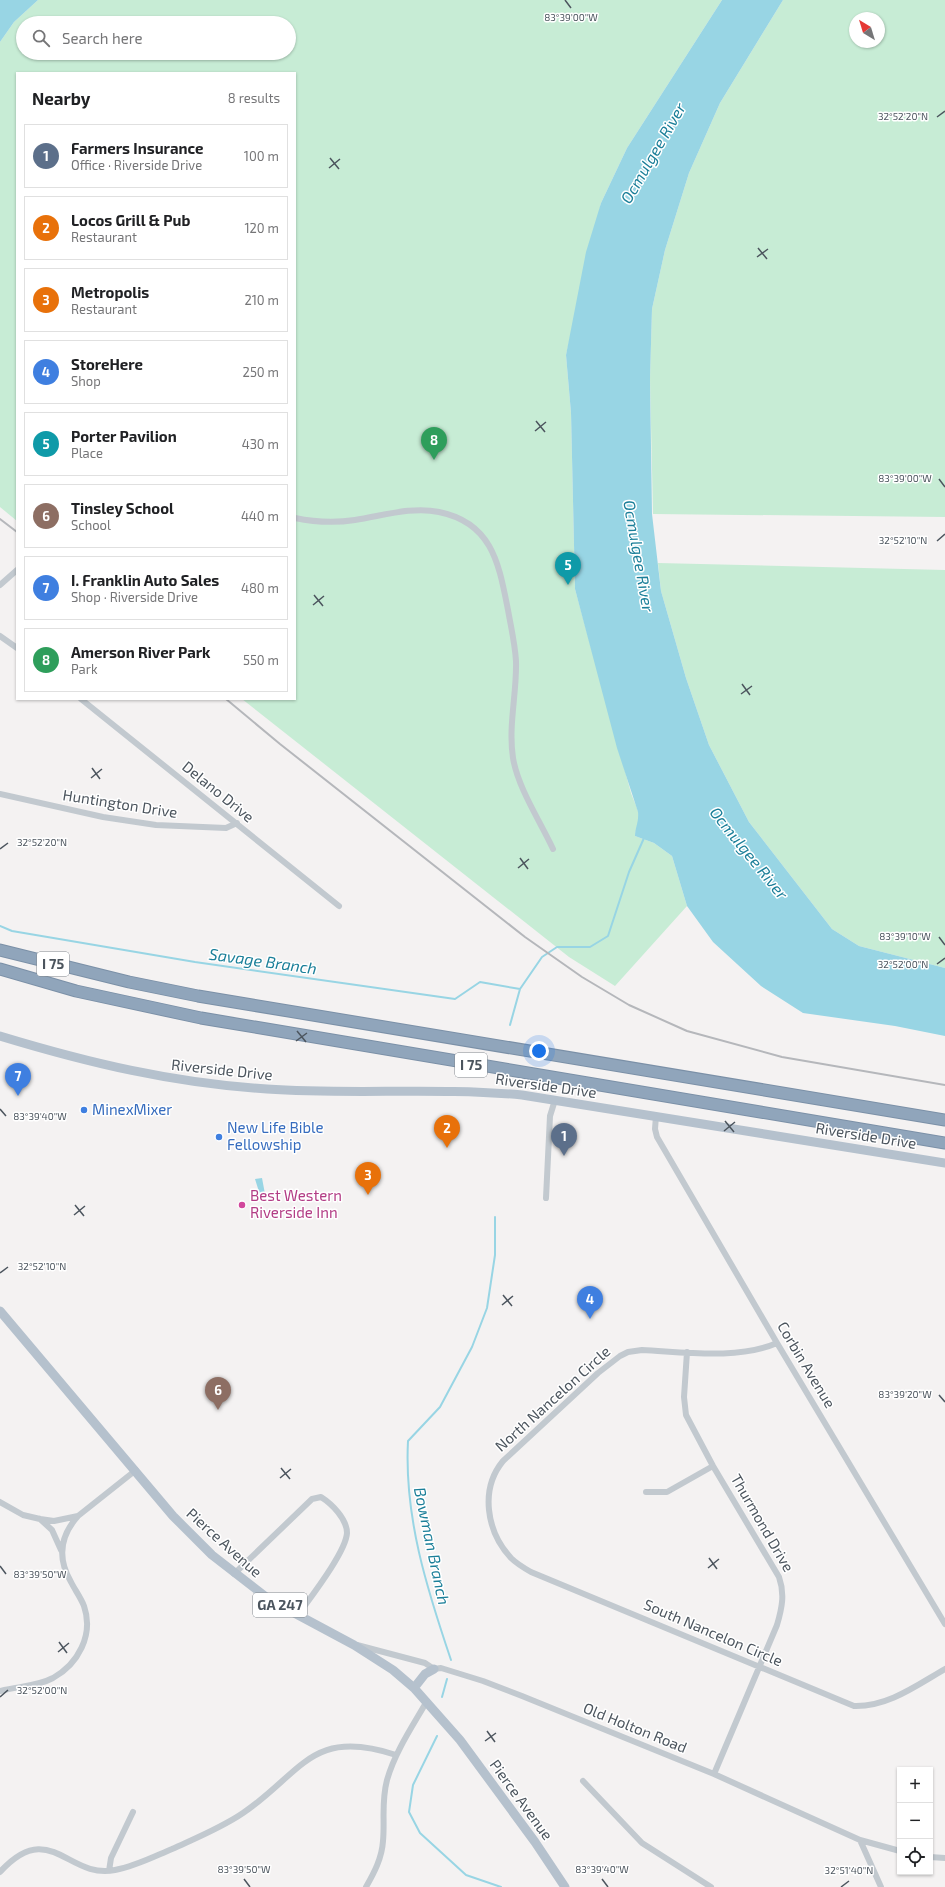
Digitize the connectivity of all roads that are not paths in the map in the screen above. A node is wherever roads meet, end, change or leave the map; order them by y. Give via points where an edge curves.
1 (296, 518) edge
2 (16, 571) edge
3 (0, 585) edge
4 (0, 636) edge
5 (16, 647) edge
6 (82, 700) edge
7 (0, 794) edge
8 (237, 823) junction
9 (554, 849) dead end
10 (339, 906) dead end
11 (0, 950) edge
12 (0, 969) edge
13 (0, 1036) edge
14 (555, 1100) junction
15 (656, 1116) junction
16 (945, 1120) edge
17 (945, 1143) edge
18 (945, 1163) edge
19 (546, 1198) dead end
20 (0, 1311) edge
21 (777, 1343) junction
22 (687, 1352) junction
23 (713, 1466) junction
24 (136, 1470) junction
25 (646, 1492) dead end
26 (0, 1502) edge
27 (78, 1516) junction
28 (40, 1519) junction
29 (490, 1521) joint
30 (61, 1550) junction
31 (234, 1574) junction
32 (298, 1615) junction
33 (945, 1624) edge
34 (354, 1645) junction
35 (759, 1667) junction
36 (434, 1669) junction
37 (945, 1669) edge
38 (414, 1688) junction
39 (0, 1691) edge
40 (427, 1701) junction
41 (396, 1755) junction
42 (714, 1774) junction
43 (583, 1781) dead end
44 (133, 1812) dead end
45 (860, 1840) junction
46 (897, 1850) edge
47 (933, 1857) edge
48 (945, 1858) edge
49 (110, 1871) junction
50 (0, 1872) edge
51 (366, 1887) edge
52 (565, 1887) edge
53 (711, 1887) edge
54 (881, 1887) edge

1 - 9 street via 331,522 353,521 424,510 456,517 485,539 498,561 516,660 512,719 516,772
2 - 3 street
4 - 5 street
6 - 8 street, Delano Drive
7 - 8 street, Huntington Drive via 104,817 156,825 226,828
8 - 10 street, Delano Drive
11 - 16 highway, I 75 via 198,996
12 - 17 highway, I 75 via 76,991 201,1018
13 - 14 main road, Riverside Drive via 89,1062 206,1084 319,1092 475,1091
14 - 15 main road, Riverside Drive
14 - 19 street via 550,1116
15 - 18 main road, Riverside Drive
15 - 21 street, Corbin Avenue via 657,1137
20 - 24 main road, Pierce Avenue / GA 247
21 - 22 street, North Nancelon Circle via 737,1353
21 - 33 street, Corbin Avenue
22 - 23 street, Thurmond Drive via 684,1397 686,1415
22 - 29 street, North Nancelon Circle via 628,1352 598,1373 496,1470 489,1490
23 - 25 street via 667,1492
23 - 35 street, Thurmond Drive via 783,1587 777,1625
24 - 27 street
24 - 31 main road, Pierce Avenue / GA 247 via 194,1538
26 - 28 street via 23,1515
27 - 28 street via 54,1521
27 - 30 street via 63,1538
28 - 30 street via 52,1530
29 - 35 street, South Nancelon Circle via 510,1558 531,1572
30 - 39 street via 65,1571 86,1611 87,1629 82,1646 74,1660 52,1678 36,1685
31 - 32 main road, Pierce Avenue / GA 247 via 270,1600
31 - 32 street via 312,1499 321,1497 346,1524 346,1541
32 - 34 main road, Pierce Avenue / GA 247
34 - 36 street, Old Holton Road via 367,1646 425,1663
34 - 38 main road, Pierce Avenue / GA 247 via 393,1670
35 - 37 street, South Nancelon Circle via 854,1706 867,1706 893,1698
35 - 42 street, Thurmond Drive
36 - 38 main road via 425,1674
36 - 42 street, Old Holton Road via 441,1668 483,1681
38 - 40 main road, Pierce Avenue / GA 247
40 - 41 street
40 - 52 main road, Pierce Avenue / GA 247 via 536,1842
41 - 49 street via 379,1749 352,1746 321,1752 296,1767 243,1813 210,1832 132,1866
41 - 51 street via 382,1805 384,1842 376,1871
42 - 45 street, Old Holton Road
43 - 53 street via 642,1843
44 - 49 street via 111,1858
45 - 46 street, Old Holton Road
45 - 54 street
47 - 48 street
49 - 50 street via 92,1868 50,1849 43,1849 24,1853 13,1859

